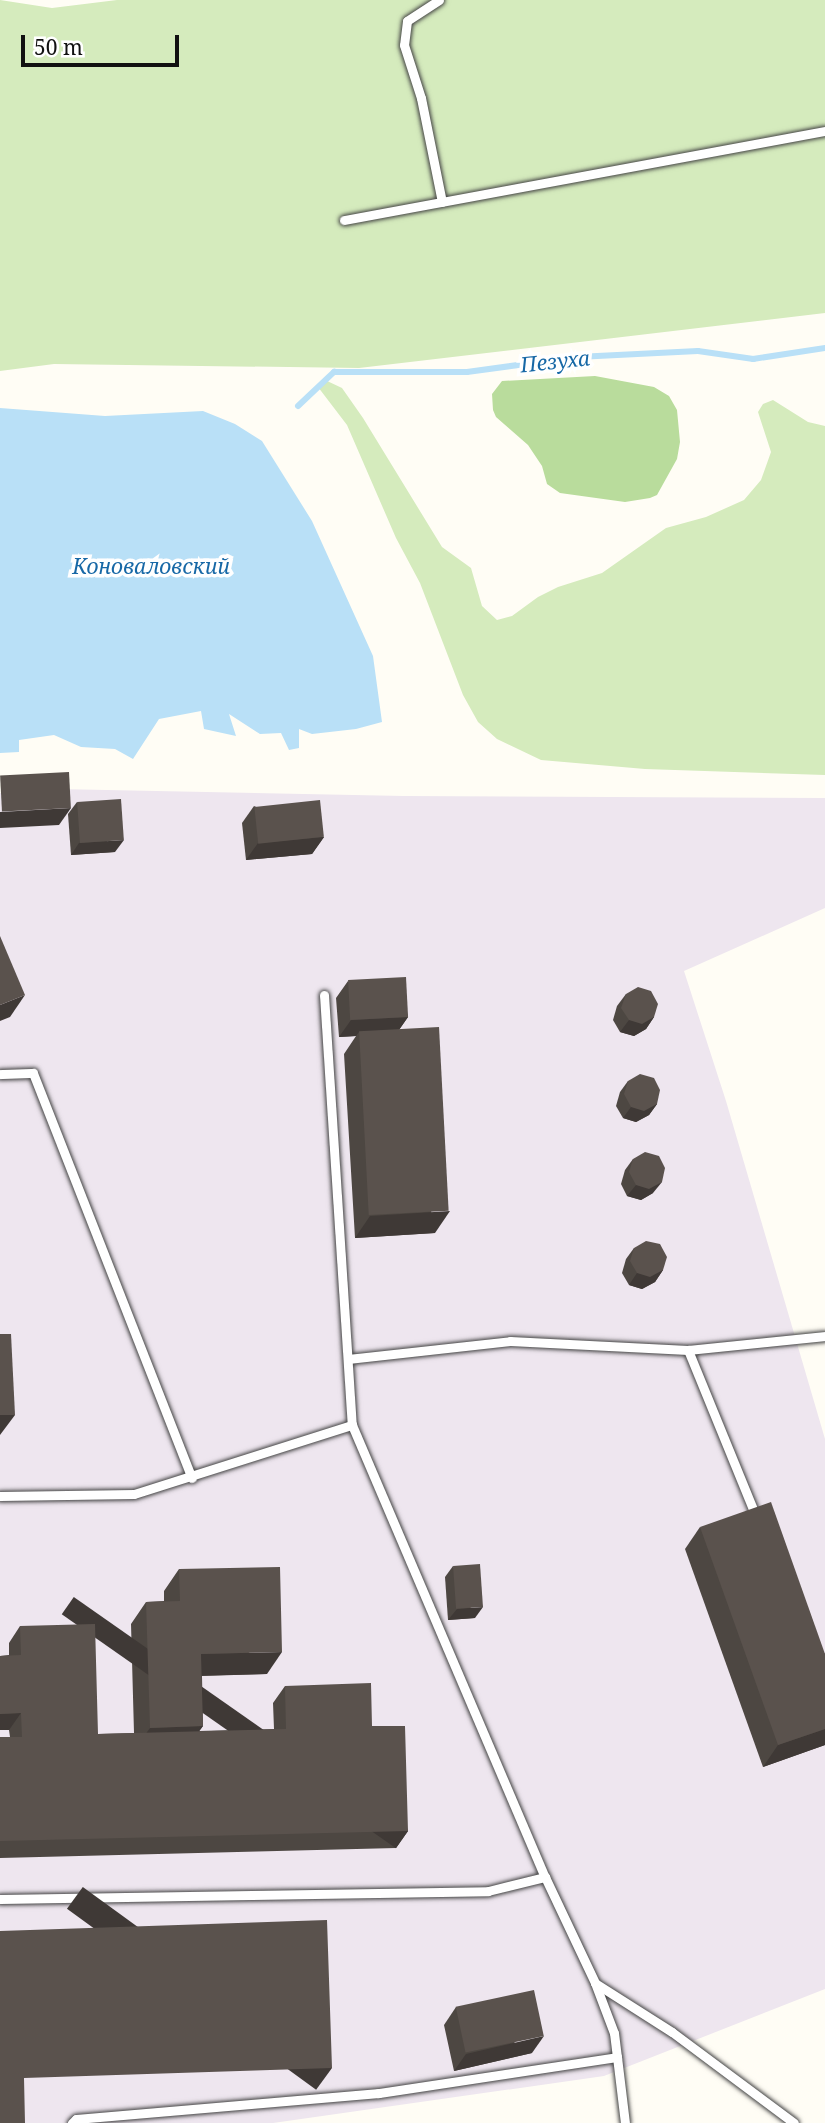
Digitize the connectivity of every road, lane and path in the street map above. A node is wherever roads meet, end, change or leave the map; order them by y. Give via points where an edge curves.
1 (439, 0) edge
2 (825, 131) edge
3 (442, 202) junction
4 (344, 220) dead end
5 (324, 995) dead end
6 (0, 1074) edge
7 (825, 1336) edge
8 (688, 1350) junction
9 (348, 1359) junction
10 (352, 1425) junction
11 (192, 1478) junction
12 (0, 1496) edge
13 (761, 1531) edge
14 (545, 1877) junction
15 (0, 1899) edge
16 (595, 1983) junction
17 (617, 2057) junction
18 (72, 2123) edge
19 (625, 2123) edge
20 (794, 2123) edge

1 - 3 lane via 407,21 404,44 421,98
2 - 3 lane
3 - 4 lane
5 - 9 lane
6 - 11 lane via 33,1073
7 - 8 lane
8 - 9 lane via 510,1341
8 - 13 lane
9 - 10 lane
10 - 11 lane
10 - 14 lane
11 - 12 lane via 134,1494
14 - 15 lane via 488,1891
14 - 16 lane
16 - 17 lane via 614,2033
16 - 20 lane via 673,2032
17 - 18 lane via 379,2094 76,2119
17 - 19 lane

